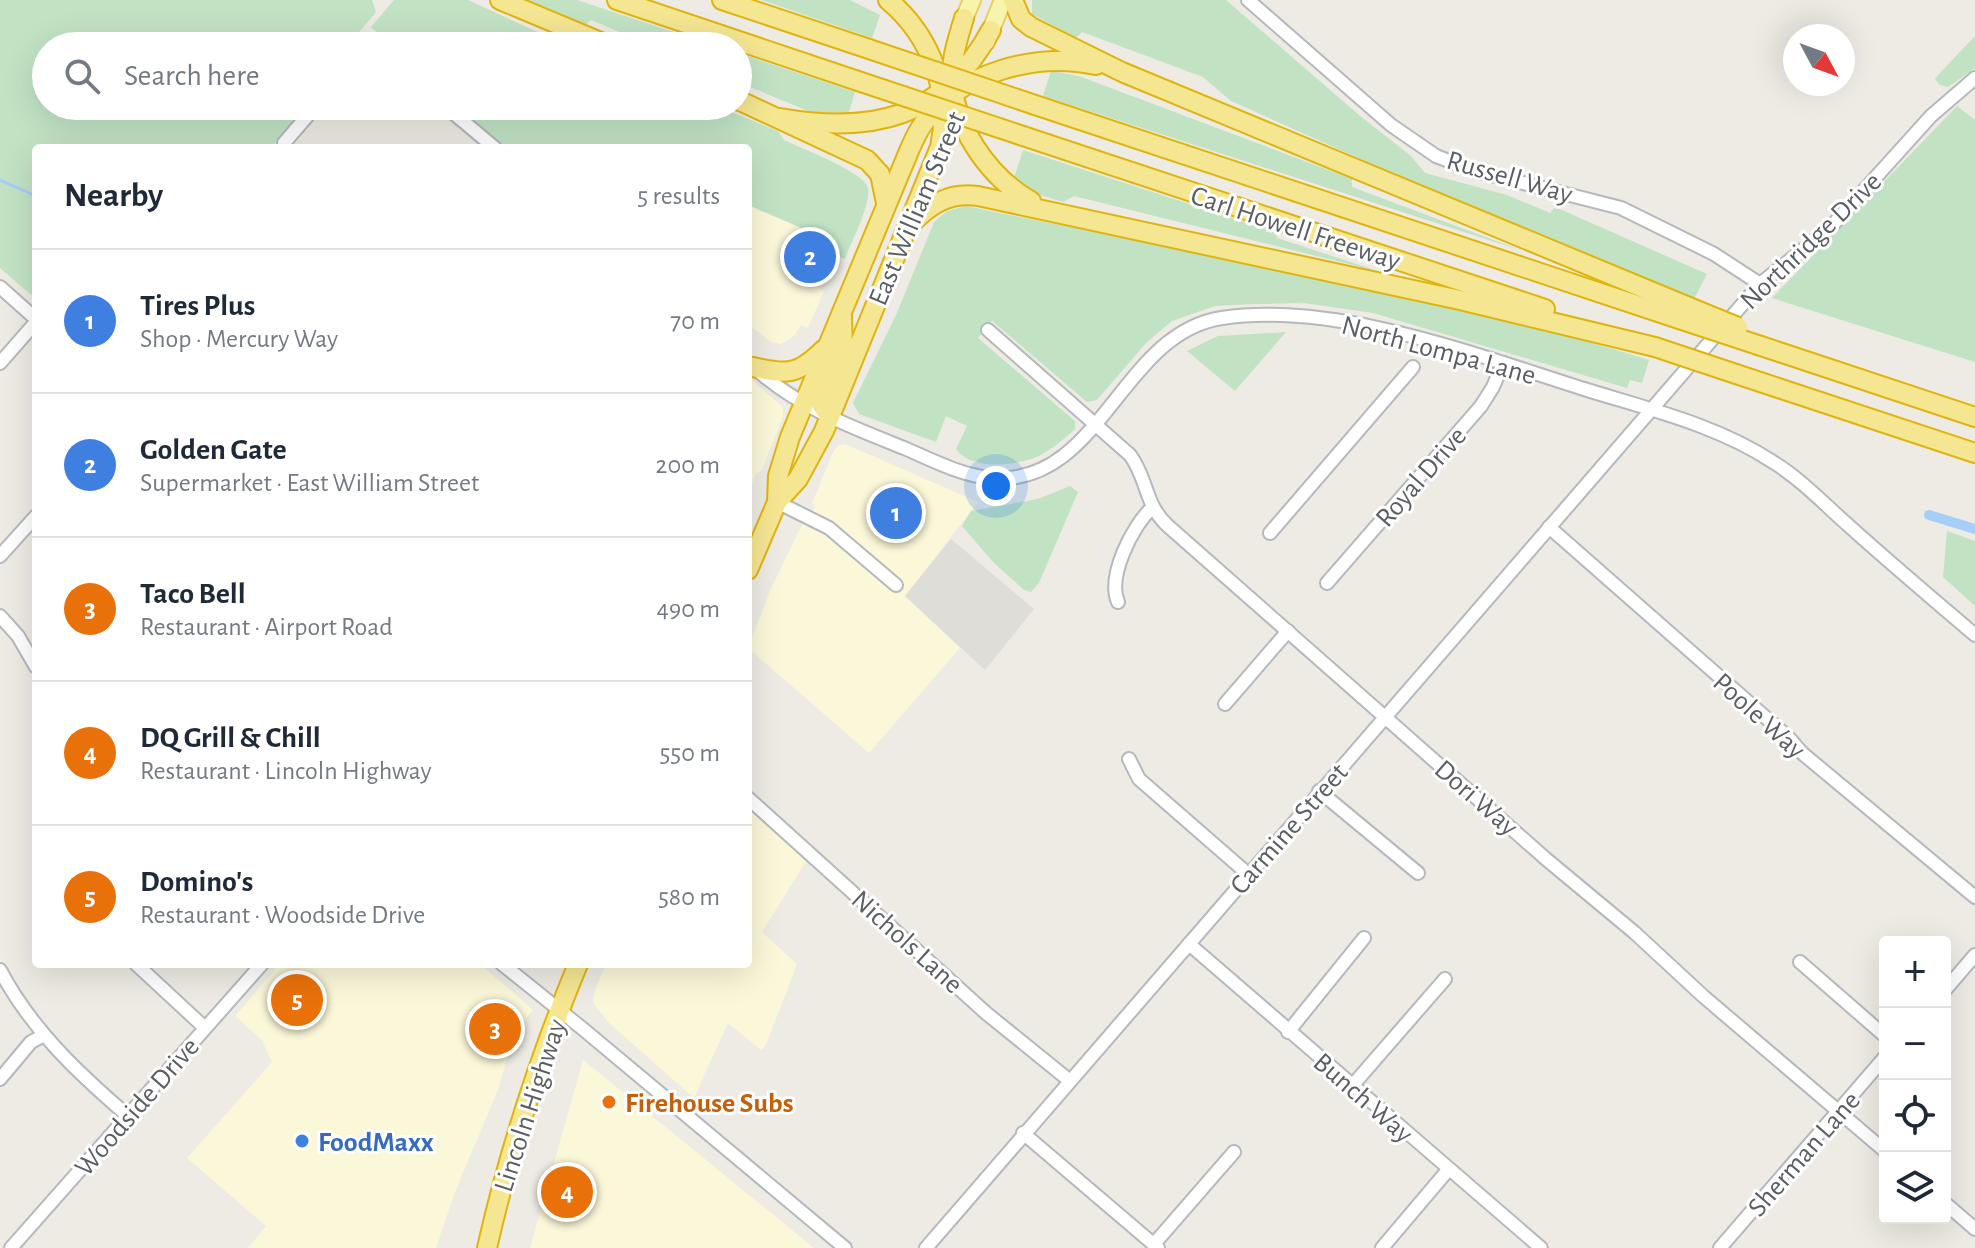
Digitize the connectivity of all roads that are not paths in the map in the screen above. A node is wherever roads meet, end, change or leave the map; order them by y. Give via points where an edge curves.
1 (500, 0) edge
2 (617, 0) edge
3 (722, 0) edge
4 (888, 0) edge
5 (972, 0) edge
6 (1003, 0) edge
7 (1013, 0) edge
8 (1248, 0) edge
9 (964, 18) joint
10 (991, 30) joint
11 (577, 32) edge
12 (712, 32) edge
13 (752, 45) edge
14 (1122, 72) junction
15 (1975, 78) edge
16 (948, 92) junction
17 (752, 106) edge
18 (780, 118) junction
19 (304, 120) edge
20 (462, 120) edge
21 (284, 143) dead end
22 (490, 144) edge
23 (886, 206) junction
24 (1067, 213) junction
25 (909, 226) junction
26 (1760, 284) junction
27 (0, 287) edge
28 (842, 313) junction
29 (1684, 313) junction
30 (32, 316) edge
31 (32, 325) edge
32 (988, 330) dead end
33 (828, 345) junction
34 (1655, 347) junction
35 (0, 363) edge
36 (1503, 363) junction
37 (752, 366) edge
38 (752, 367) edge
39 (1413, 367) dead end
40 (804, 405) junction
41 (1652, 409) junction
42 (830, 417) junction
43 (1975, 417) edge
44 (1096, 423) junction
45 (1975, 453) edge
46 (777, 502) junction
47 (1152, 508) junction
48 (32, 520) edge
49 (1549, 527) junction
50 (1270, 533) dead end
51 (0, 556) edge
52 (752, 561) edge
53 (1327, 583) dead end
54 (896, 585) dead end
55 (1118, 602) dead end
56 (0, 616) edge
57 (1288, 631) junction
58 (1975, 635) edge
59 (32, 660) edge
60 (1225, 704) dead end
61 (1385, 716) junction
62 (1129, 759) dead end
63 (1319, 791) junction
64 (752, 802) edge
65 (1418, 873) dead end
66 (1248, 874) junction
67 (1975, 897) edge
68 (1364, 938) dead end
69 (1189, 944) junction
70 (1975, 955) edge
71 (1800, 962) dead end
72 (140, 968) edge
73 (258, 968) edge
74 (507, 968) edge
75 (576, 968) edge
76 (0, 970) edge
77 (1445, 979) dead end
78 (1951, 983) edge
79 (560, 1010) junction
80 (205, 1028) junction
81 (1879, 1031) edge
82 (1288, 1032) junction
83 (44, 1035) junction
84 (1879, 1064) edge
85 (0, 1079) edge
86 (1070, 1081) junction
87 (1352, 1086) junction
88 (1839, 1112) junction
89 (128, 1116) junction
90 (1023, 1133) junction
91 (1879, 1146) edge
92 (1234, 1152) dead end
93 (1448, 1170) junction
94 (1951, 1208) edge
95 (1975, 1229) edge
96 (1156, 1246) edge
97 (11, 1248) edge
98 (487, 1248) edge
99 (845, 1248) edge
100 (926, 1248) edge
101 (1382, 1248) edge
102 (1541, 1248) edge
103 (1720, 1248) edge

1 - 11 highway
2 - 12 highway, Carl Howell Freeway, bridge
3 - 29 highway, Carl Howell Freeway, bridge
4 - 16 highway via 920,36
5 - 9 main road
6 - 10 main road
7 - 14 highway via 1027,25
8 - 26 street, Russell Way via 1391,125 1436,156 1621,208 1714,254
9 - 16 highway, East William Street
10 - 16 highway, East William Street
13 - 34 highway, Carl Howell Freeway, bridge
14 - 16 highway via 1048,61 1007,69
14 - 29 highway
15 - 26 street, Northridge Drive via 1931,116 1829,229
16 - 18 highway via 863,124
16 - 23 highway, East William Street via 924,123
16 - 24 highway via 978,152 998,177 1038,205
16 - 25 highway, East William Street via 936,162
17 - 18 highway
18 - 23 highway via 867,160 880,174
19 - 21 street
20 - 22 street
23 - 28 highway, East William Street
24 - 25 highway via 959,195 937,202
24 - 34 highway
25 - 42 highway, East William Street
26 - 41 street, Northridge Drive
27 - 30 street
28 - 33 highway, East William Street
28 - 42 highway via 843,349 821,404
29 - 43 highway, bridge via 1793,357
31 - 35 street
32 - 44 street, Dori Way
33 - 37 highway via 795,371
33 - 40 highway, East William Street
34 - 45 highway, Carl Howell Freeway, bridge
36 - 41 street, North Lompa Lane
36 - 44 street, North Lompa Lane via 1367,326 1290,317 1225,317 1197,324 1171,339
36 - 53 street, Royal Drive via 1486,399
38 - 40 street, North Lompa Lane
39 - 50 street
40 - 42 street, North Lompa Lane
40 - 46 highway via 779,472
41 - 49 street, Carmine Street
41 - 58 street, North Lompa Lane via 1736,441 1785,470
42 - 44 street, North Lompa Lane via 956,470 998,478 1026,476 1052,465
42 - 46 highway via 808,464
44 - 47 street, Dori Way via 1137,465
46 - 52 highway
46 - 54 street via 829,528
47 - 55 street via 1138,525 1116,574
47 - 57 street, Dori Way
48 - 51 street
49 - 61 street, Carmine Street
49 - 67 street, Poole Way via 1853,798
56 - 59 street
57 - 60 street
57 - 61 street, Dori Way
61 - 63 street, Carmine Street
61 - 88 street, Dori Way
62 - 66 street via 1139,779
63 - 65 street
63 - 66 street, Carmine Street
64 - 86 street, Nichols Lane via 986,1013
66 - 69 street, Carmine Street
68 - 82 street
69 - 82 street, Bunch Way
69 - 86 street, Carmine Street
70 - 78 street
71 - 81 street
72 - 80 street
73 - 80 street, Woodside Drive
74 - 79 street
75 - 79 highway, Lincoln Highway
76 - 83 street
77 - 87 street
79 - 98 highway, Lincoln Highway via 514,1144
79 - 99 street
80 - 89 street, Woodside Drive
82 - 87 street, Bunch Way
83 - 85 street via 31,1042
83 - 89 street
84 - 88 street, Sherman Lane
86 - 90 street, Carmine Street
87 - 93 street, Bunch Way
88 - 91 street, Dori Way
88 - 103 street, Sherman Lane
89 - 97 street, Woodside Drive
90 - 96 street
90 - 100 street, Carmine Street
92 - 96 street
93 - 101 street
93 - 102 street, Bunch Way
94 - 95 street

